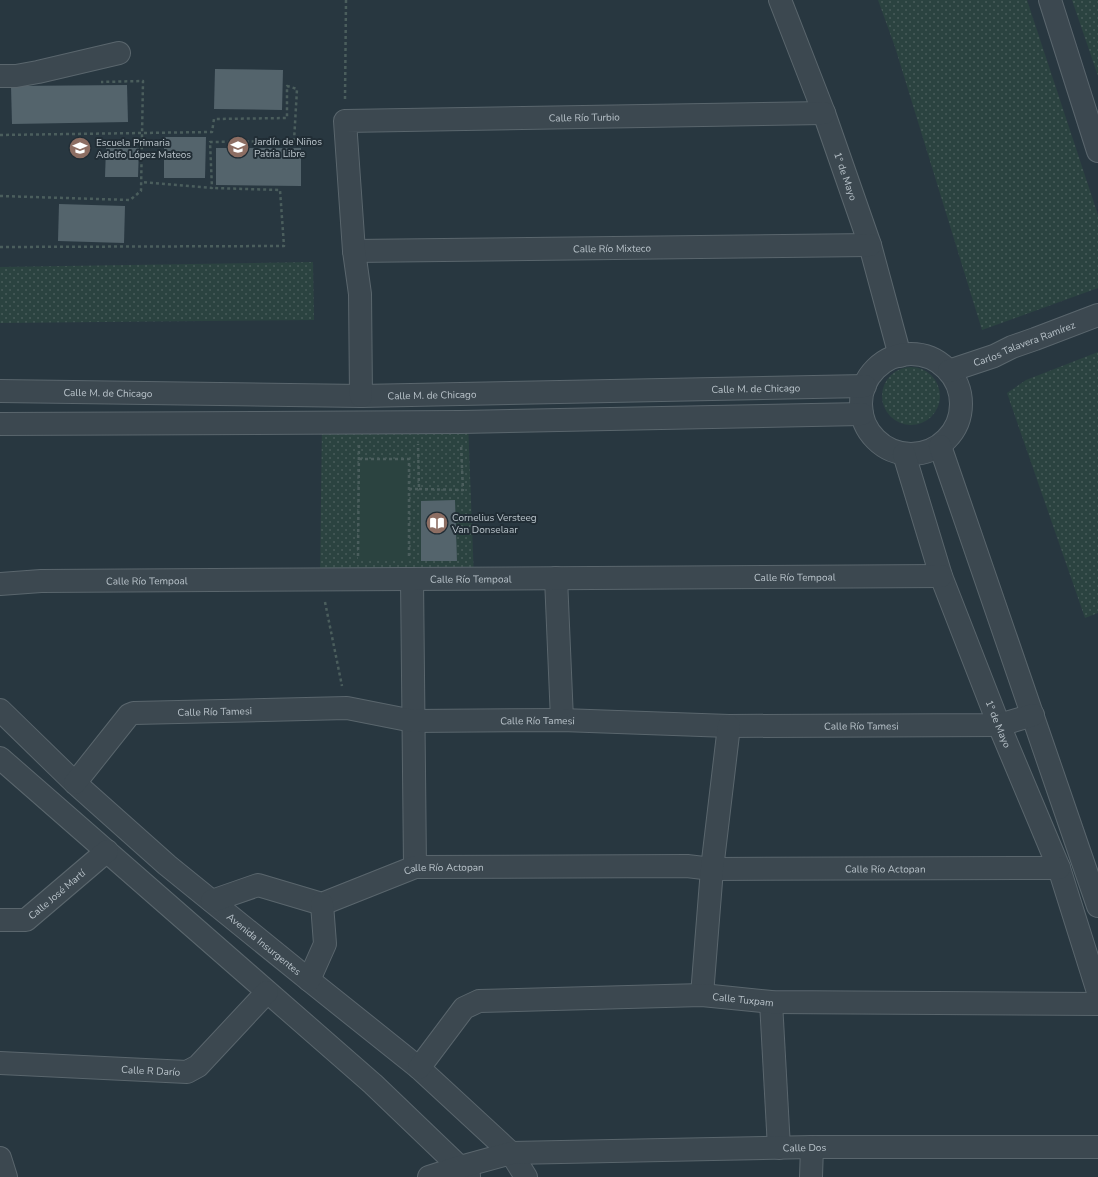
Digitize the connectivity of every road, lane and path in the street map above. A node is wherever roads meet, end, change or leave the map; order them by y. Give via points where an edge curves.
1 (346, 0) edge
2 (780, 0) edge
3 (1050, 0) edge
4 (119, 53) dead end
5 (0, 76) edge
6 (95, 82) dead end
7 (824, 113) junction
8 (344, 122) junction
9 (142, 133) junction
10 (0, 135) edge
11 (1098, 151) edge
12 (141, 182) junction
13 (212, 188) junction
14 (0, 196) edge
15 (870, 245) junction
16 (0, 247) edge
17 (354, 251) junction
18 (1098, 315) edge
19 (900, 356) junction
20 (949, 371) junction
21 (865, 386) junction
22 (0, 391) edge
23 (361, 396) junction
24 (862, 414) junction
25 (418, 422) junction
26 (461, 422) junction
27 (0, 424) edge
28 (940, 446) junction
29 (904, 454) junction
30 (409, 489) junction
31 (418, 489) junction
32 (358, 560) dead end
33 (410, 570) junction
34 (941, 576) junction
35 (556, 578) junction
36 (320, 580) junction
37 (0, 584) edge
38 (347, 708) junction
39 (0, 710) edge
40 (1033, 715) junction
41 (562, 720) junction
42 (413, 721) junction
43 (999, 725) junction
44 (729, 726) junction
45 (0, 758) edge
46 (75, 782) junction
47 (107, 851) junction
48 (415, 868) junction
49 (1059, 868) junction
50 (712, 869) junction
51 (212, 901) junction
52 (322, 904) junction
53 (1098, 906) edge
54 (0, 920) edge
55 (308, 980) junction
56 (267, 992) junction
57 (1098, 992) edge
58 (702, 995) junction
59 (771, 1002) junction
60 (1098, 1004) edge
61 (0, 1063) edge
62 (419, 1068) junction
63 (812, 1147) junction
64 (1098, 1147) edge
65 (779, 1148) junction
66 (511, 1153) junction
67 (0, 1158) edge
68 (465, 1172) edge
69 (6, 1177) edge
70 (429, 1177) edge
71 (526, 1177) edge
72 (811, 1177) edge

1 - 8 path
2 - 7 street, 1° de Mayo
3 - 11 street
4 - 5 street via 38,72
6 - 9 path via 143,81
7 - 8 street, Calle Río Turbio
7 - 15 street, 1° de Mayo
8 - 17 street
9 - 10 path
9 - 12 path
9 - 13 path via 212,132 214,119 287,118 287,86 297,89 294,141 210,142
12 - 13 path
12 - 14 path via 141,191 130,200
13 - 16 path via 280,190 284,246
15 - 17 street, Calle Río Mixteco
15 - 19 street, 1° de Mayo
17 - 23 street via 360,294
18 - 20 street, Carlos Talavera Ramírez
19 - 20 street via 910,354 926,357
19 - 21 street via 885,362 873,372
20 - 28 street via 957,383 961,396 961,411 950,436
21 - 23 street, Calle M. de Chicago
21 - 24 street via 861,400
22 - 23 street, Calle M. de Chicago
24 - 26 street
24 - 29 street via 872,436 892,450
25 - 26 street
25 - 27 street
25 - 31 path
26 - 31 path via 463,490
28 - 29 street via 916,454
28 - 40 street
29 - 34 street, 1° de Mayo
30 - 31 path
30 - 32 path via 409,459 359,459
30 - 33 path
33 - 35 street, Calle Río Tempoal
33 - 36 street, Calle Río Tempoal
33 - 42 street
34 - 35 street, Calle Río Tempoal
34 - 43 street, 1° de Mayo
35 - 41 street
36 - 37 street, Calle Río Tempoal via 41,581
36 - 38 path
38 - 42 street, Calle Río Tamesi
38 - 46 street, Calle Río Tamesi via 134,713 129,715
39 - 46 street, Avenida Insurgentes
40 - 43 street, Calle Río Tamesi
40 - 53 street
41 - 42 street, Calle Río Tamesi
41 - 44 street, Calle Río Tamesi
42 - 48 street
43 - 44 street, Calle Río Tamesi
43 - 49 street, 1° de Mayo
44 - 50 street
45 - 47 street
46 - 51 street, Avenida Insurgentes via 167,865
47 - 54 street, Calle José Martí via 26,920
47 - 56 street
48 - 50 street, Calle Río Actopan via 687,866
48 - 52 street, Calle Río Actopan
49 - 50 street, Calle Río Actopan
49 - 57 street, 1° de Mayo
50 - 58 street
51 - 52 street via 258,884
51 - 55 street, Avenida Insurgentes
52 - 55 street via 325,944
55 - 62 street, Avenida Insurgentes
56 - 61 street, Calle R Darío via 198,1066 187,1072
56 - 68 street via 373,1084
58 - 59 street, Calle Tuxpam
58 - 62 street, Calle Tuxpam via 479,1001 464,1008
59 - 60 street, Calle Tuxpam
59 - 65 street
62 - 66 street, Avenida Insurgentes
63 - 64 street, Calle Dos
63 - 65 street, Calle Dos
63 - 72 street
65 - 66 street, Calle Dos
66 - 68 street, Calle Dos
66 - 71 street, Avenida Insurgentes
67 - 69 street
68 - 70 street, Calle Dos

